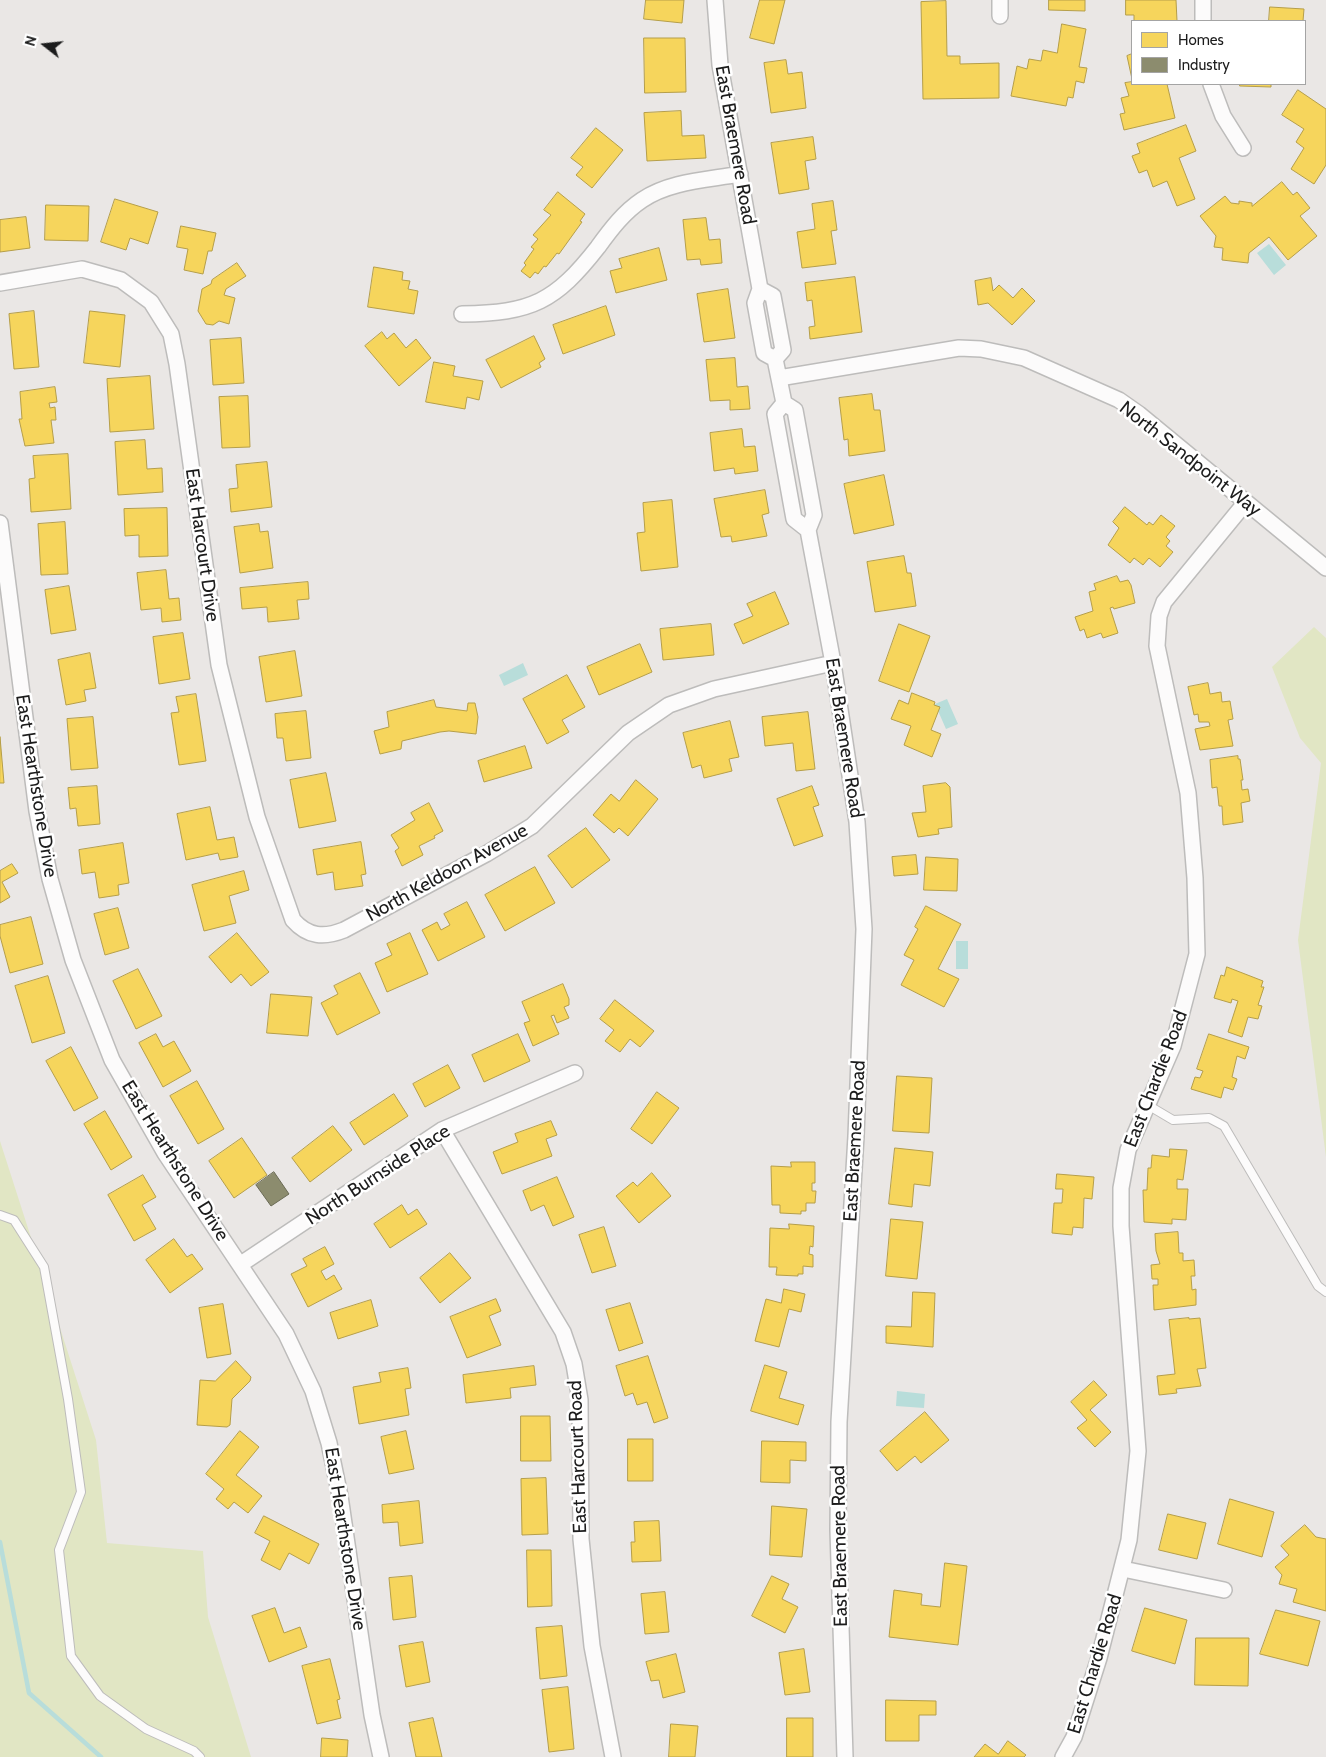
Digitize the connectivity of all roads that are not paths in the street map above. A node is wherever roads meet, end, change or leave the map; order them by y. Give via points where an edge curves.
1 (715, 0) edge
2 (1000, 0) edge
3 (1203, 0) edge
4 (1000, 16) dead end
5 (1202, 20) edge
6 (1211, 85) edge
7 (1243, 148) dead end
8 (740, 174) junction
9 (0, 283) edge
10 (462, 314) dead end
11 (779, 378) junction
12 (1246, 502) junction
13 (0, 523) edge
14 (1326, 568) edge
15 (833, 663) junction
16 (312, 934) joint
17 (575, 1073) dead end
18 (1146, 1104) junction
19 (442, 1130) junction
20 (0, 1215) edge
21 (242, 1264) junction
22 (1326, 1292) edge
23 (1123, 1569) junction
24 (1224, 1590) dead end
25 (200, 1757) edge
26 (381, 1757) edge
27 (613, 1757) edge
28 (845, 1757) edge
29 (1062, 1757) edge

1 - 8 street, East Braemere Road via 720,65
2 - 4 street
3 - 5 street
6 - 7 street via 1223,116
8 - 10 street via 676,186 643,199 615,225 579,271 533,304 499,314
8 - 11 street, East Braemere Road via 760,289 755,303 764,353 776,359
9 - 16 street, East Harcourt Drive via 82,269 121,280 151,302 171,334 219,665 257,817 293,920
11 - 12 street, North Sandpoint Way via 959,348 1016,356 1119,400
11 - 15 street, East Braemere Road via 784,403 795,410 814,515 808,530
12 - 14 street, North Sandpoint Way
12 - 18 street, East Chardie Road via 1172,591 1159,616 1157,646 1188,793 1197,954 1173,1046
13 - 21 street, East Hearthstone Drive via 37,811 50,879 73,960 112,1060 165,1153
15 - 16 street, North Keldoon Avenue via 714,689 669,705 628,733 532,826 344,930 330,936
15 - 28 street, East Braemere Road via 857,822 864,929 840,1422 838,1530
17 - 19 street, North Burnside Place
18 - 22 lane via 1173,1120 1209,1118 1224,1126 1318,1286
18 - 23 street, East Chardie Road via 1128,1150 1121,1188 1138,1451
19 - 21 street, North Burnside Place
19 - 27 street, East Harcourt Road via 563,1332 574,1364 580,1400 581,1539 592,1646
20 - 25 lane via 14,1220 44,1267 68,1399 81,1492 60,1550 71,1656 100,1696 146,1729
21 - 26 street, East Hearthstone Drive via 286,1334 313,1391 329,1443
23 - 24 street, East Chardie Road
23 - 29 street, East Chardie Road via 1074,1737

